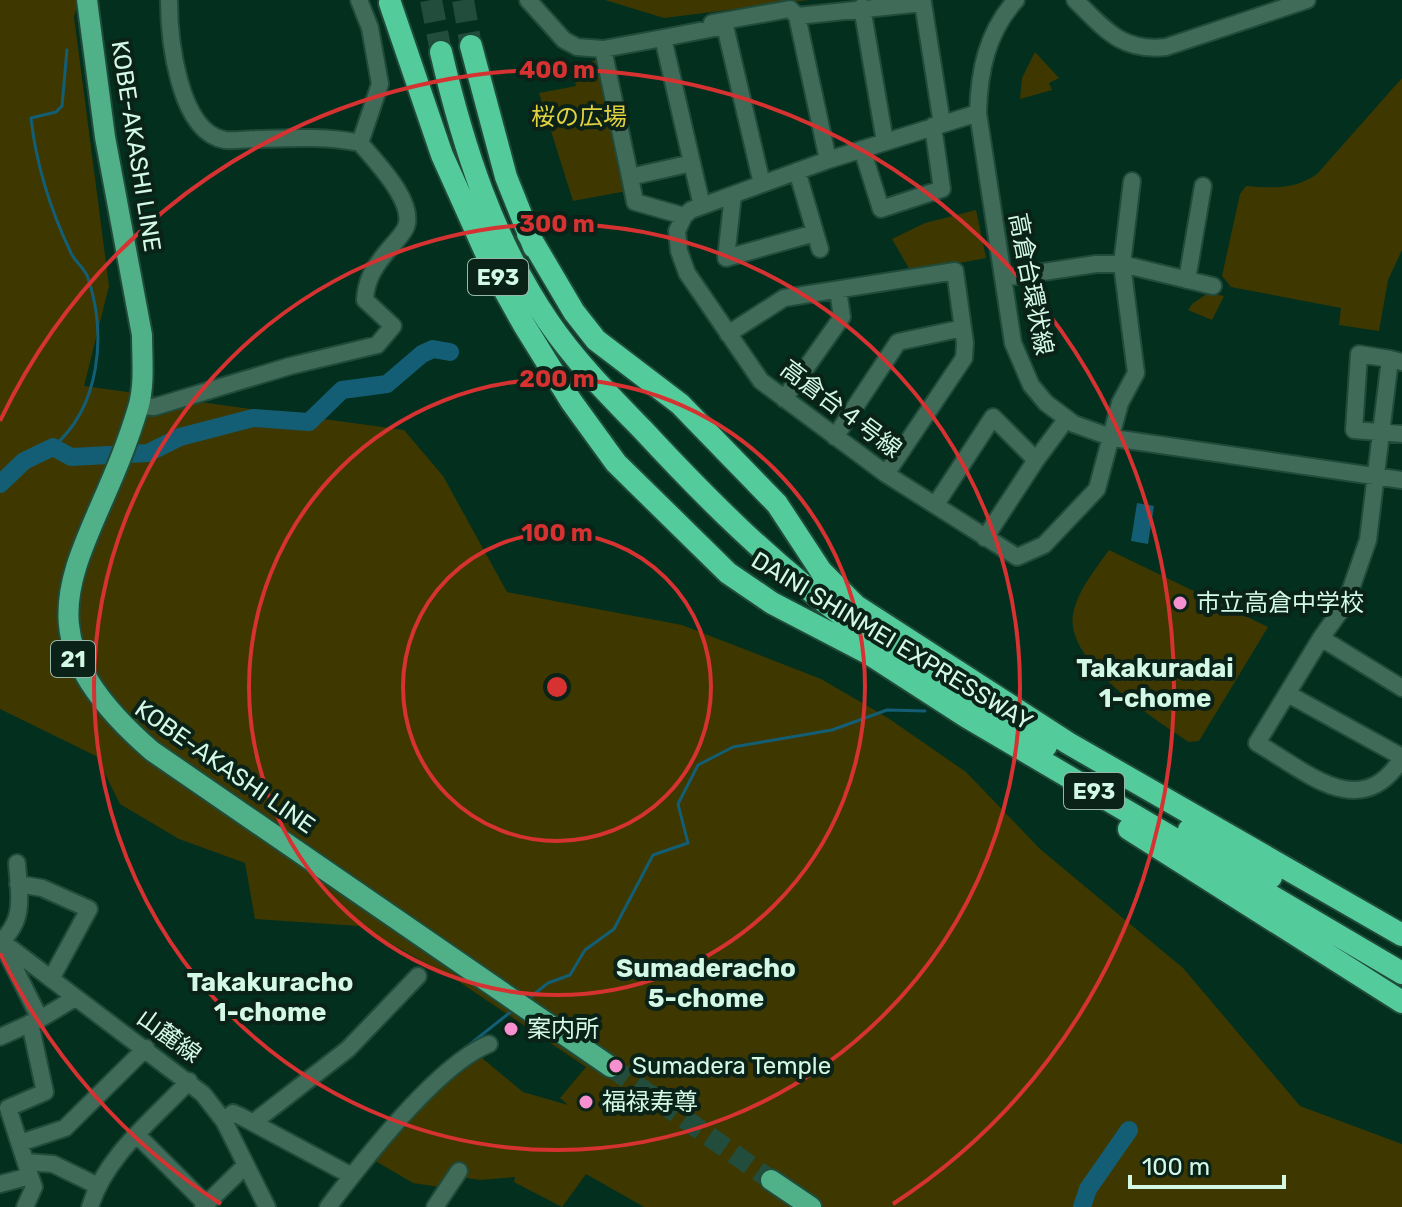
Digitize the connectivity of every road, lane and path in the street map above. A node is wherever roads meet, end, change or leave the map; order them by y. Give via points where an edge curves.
1 (87, 0) edge
2 (169, 0) edge
3 (359, 0) edge
4 (528, 0) edge
5 (1016, 0) edge
6 (1075, 0) edge
7 (1307, 0) edge
8 (390, 3) dead end
9 (862, 7) junction
10 (797, 16) junction
11 (705, 29) junction
12 (663, 38) junction
13 (471, 46) tunnel mouth
14 (603, 49) junction
15 (441, 52) tunnel mouth
16 (978, 113) junction
17 (938, 125) junction
18 (885, 142) junction
19 (360, 143) junction
20 (862, 149) junction
21 (828, 160) junction
22 (692, 163) junction
23 (797, 171) junction
24 (630, 177) junction
25 (1132, 181) dead end
26 (762, 184) junction
27 (1203, 186) dead end
28 (733, 195) junction
29 (702, 206) junction
30 (684, 216) junction
31 (528, 234) junction
32 (726, 258) junction
33 (755, 262) dead end
34 (1122, 264) junction
35 (1003, 278) junction
36 (1187, 280) junction
37 (1213, 286) dead end
38 (838, 290) junction
39 (963, 328) junction
40 (728, 334) junction
41 (1389, 359) edge
42 (784, 399) junction
43 (139, 406) junction
44 (641, 429) junction
45 (1057, 432) dead end
46 (1382, 433) junction
47 (1402, 434) edge
48 (835, 437) junction
49 (1121, 439) junction
50 (1036, 460) junction
51 (886, 474) junction
52 (1375, 476) junction
53 (1402, 480) edge
54 (936, 504) junction
55 (985, 538) junction
56 (1321, 638) junction
57 (876, 639) junction
58 (1402, 688) edge
59 (1288, 694) junction
60 (975, 703) junction
61 (1402, 757) edge
62 (1223, 858) junction
63 (17, 863) dead end
64 (18, 884) junction
65 (1402, 935) edge
66 (0, 941) edge
67 (1402, 956) edge
68 (1402, 973) edge
69 (418, 976) dead end
70 (51, 979) junction
71 (75, 998) junction
72 (1402, 1002) edge
73 (35, 1021) junction
74 (0, 1037) edge
75 (489, 1044) dead end
76 (146, 1048) junction
77 (611, 1067) tunnel mouth
78 (189, 1081) junction
79 (224, 1121) junction
80 (254, 1122) junction
81 (138, 1136) junction
82 (20, 1143) junction
83 (245, 1166) junction
84 (28, 1169) junction
85 (459, 1171) dead end
86 (348, 1174) junction
87 (771, 1180) tunnel mouth
88 (0, 1184) edge
89 (96, 1185) junction
90 (204, 1205) edge
91 (25, 1207) edge
92 (90, 1207) edge
93 (267, 1207) edge
94 (328, 1207) edge
95 (435, 1207) edge
96 (811, 1207) edge

1 - 43 main road, KOBE-AKASHI LINE / 21 via 105,137 142,335
2 - 19 street via 180,87 203,126 223,140 317,137
3 - 19 street via 380,84
4 - 14 street via 564,40
5 - 16 street, 高倉台環状線 via 986,52
6 - 7 street via 1117,39 1148,49
8 - 57 highway, DAINI SHINMEI EXPRESSWAY / E93 via 422,102 478,236 524,325 592,434 742,584
9 - 10 street
9 - 17 street via 923,3
9 - 18 street
10 - 11 street via 790,9 704,24
10 - 21 street
11 - 12 street
11 - 26 street via 725,26
12 - 14 street
12 - 22 street
13 - 31 highway, DAINI SHINMEI EXPRESSWAY / E93 via 487,116
14 - 24 street
15 - 44 highway, DAINI SHINMEI EXPRESSWAY / E93 via 474,171 520,274 577,360
16 - 17 street
16 - 35 street, 高倉台環状線
17 - 18 street
17 - 20 street via 942,189 883,215
18 - 20 street
19 - 43 street via 407,208 406,227 366,286 365,300 393,326 386,339 191,397
20 - 21 street
21 - 23 street
22 - 24 street
22 - 29 street
23 - 26 street
23 - 32 street via 818,241
24 - 30 street via 635,202
25 - 34 street
26 - 28 street
27 - 36 street
28 - 29 street
28 - 32 street
29 - 30 street
30 - 40 street, 高倉台４号線 via 677,231 687,273
31 - 44 highway, DAINI SHINMEI EXPRESSWAY / E93 via 592,359
31 - 57 highway via 596,340 680,404 777,504
32 - 33 street
34 - 35 street
34 - 36 street
34 - 49 street via 1136,373 1120,403
35 - 49 street, 高倉台環状線 via 1013,343 1031,385 1062,417
36 - 37 street
38 - 39 street via 955,271
38 - 40 street via 784,298
38 - 42 street via 842,317
39 - 48 street via 898,342
39 - 51 street via 964,358
40 - 42 street, 高倉台４号線 via 761,381
41 - 46 street
41 - 46 street via 1359,354 1354,430
42 - 48 street, 高倉台４号線
43 - 77 main road, KOBE-AKASHI LINE / 21 via 70,567 62,610 68,649 89,692 152,751
44 - 57 highway, DAINI SHINMEI EXPRESSWAY / E93 via 698,490 796,579
45 - 50 street
46 - 47 street
46 - 52 street
48 - 51 street, 高倉台４号線
49 - 52 street, 高倉台環状線
49 - 55 street, 高倉台４号線 via 1097,489 1044,545 1017,557
50 - 54 street via 993,417
50 - 55 street
51 - 54 street, 高倉台４号線
52 - 53 street, 高倉台環状線
52 - 56 street via 1359,571 1346,603
54 - 55 street, 高倉台４号線
56 - 58 street
56 - 59 street
57 - 60 highway, DAINI SHINMEI EXPRESSWAY / E93
59 - 61 street
59 - 61 street via 1257,743 1337,789 1369,791 1390,778
60 - 62 highway, DAINI SHINMEI EXPRESSWAY / E93
60 - 65 highway via 1068,743
60 - 72 highway via 1036,771
62 - 67 highway, DAINI SHINMEI EXPRESSWAY / E93
62 - 68 highway, DAINI SHINMEI EXPRESSWAY / E93
63 - 64 street
64 - 66 street via 20,916
64 - 70 street via 42,888 89,909
66 - 70 street, 山麓線
66 - 73 street
69 - 80 street via 348,1049
70 - 71 street, 山麓線
71 - 73 street
71 - 76 street, 山麓線
73 - 74 street
73 - 82 street via 45,1092 8,1108
75 - 86 street via 474,1050 429,1090
76 - 78 street, 山麓線
76 - 82 street via 65,1128
78 - 79 street, 山麓線
78 - 81 street
79 - 80 street via 233,1113
79 - 83 street, 山麓線
80 - 86 street
81 - 89 street
81 - 90 street
82 - 84 street
83 - 90 street
83 - 93 street, 山麓線
84 - 88 street
84 - 89 street via 53,1164
84 - 91 street via 34,1187
85 - 95 street
86 - 94 street
87 - 96 main road
89 - 92 street

